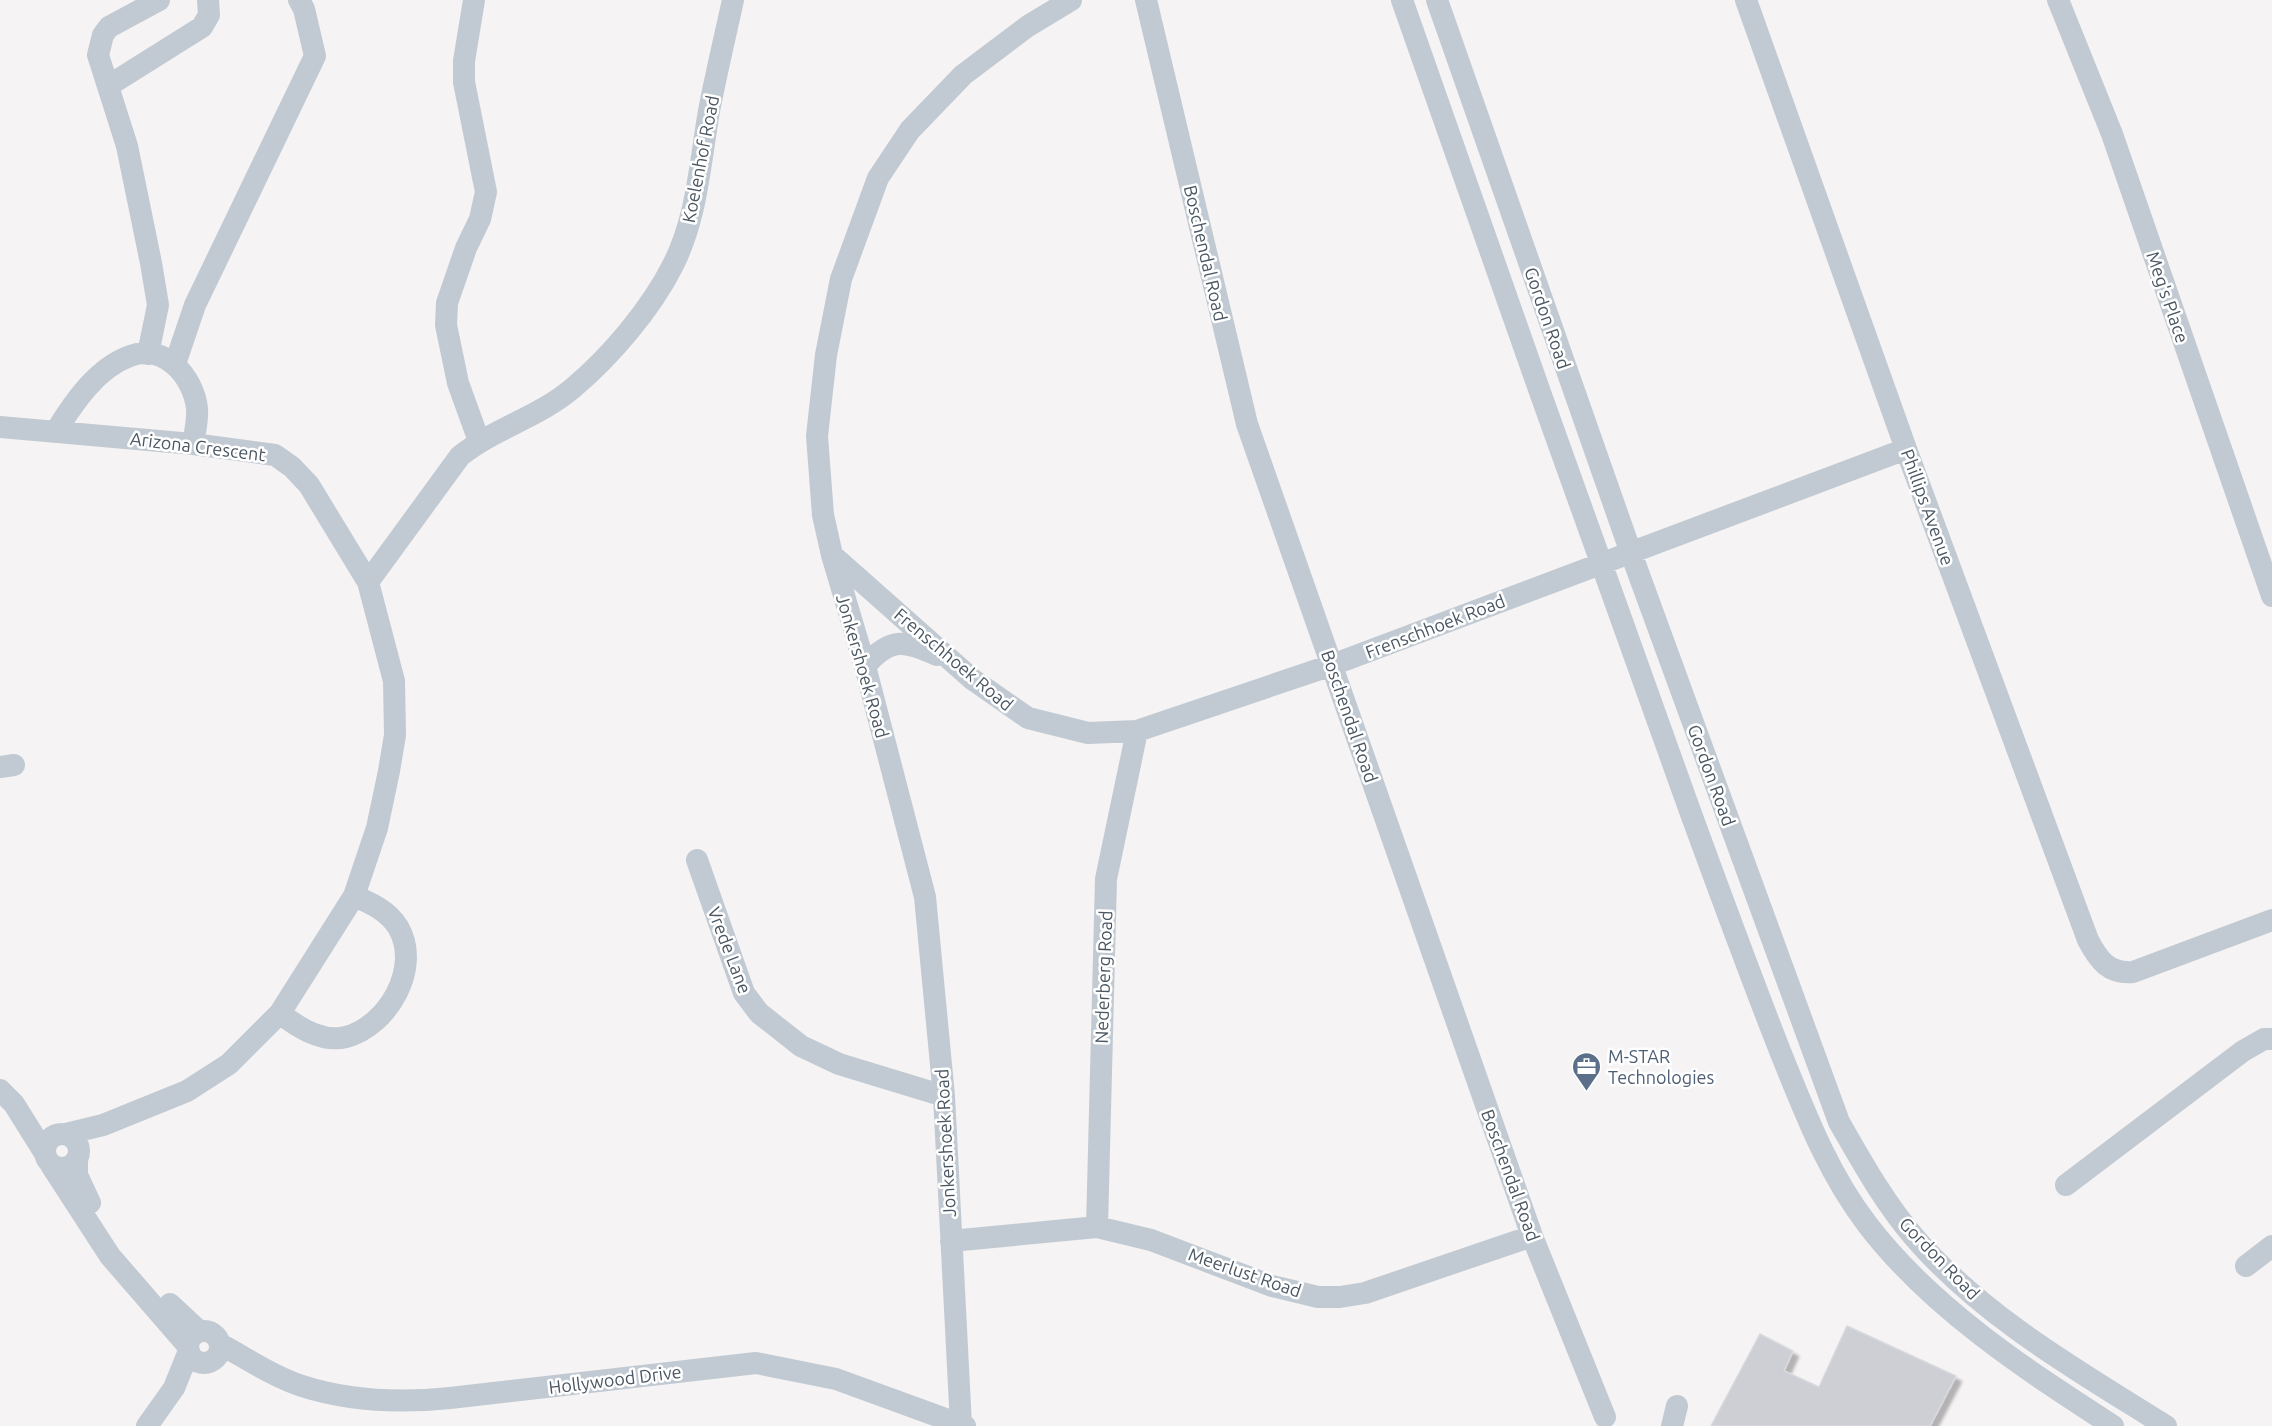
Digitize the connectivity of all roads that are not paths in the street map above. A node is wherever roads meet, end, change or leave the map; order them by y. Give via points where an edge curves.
1 (159, 0) edge
2 (208, 0) edge
3 (299, 0) edge
4 (474, 0) edge
5 (733, 0) edge
6 (1071, 0) edge
7 (1146, 0) edge
8 (1402, 0) edge
9 (1437, 0) edge
10 (1746, 0) edge
11 (2058, 0) edge
12 (108, 86) junction
13 (148, 354) junction
14 (175, 364) junction
15 (0, 427) edge
16 (56, 431) junction
17 (479, 441) junction
18 (193, 444) junction
19 (1906, 449) junction
20 (1631, 553) junction
21 (832, 555) junction
22 (1600, 563) junction
23 (368, 582) junction
24 (2272, 596) edge
25 (954, 662) junction
26 (1332, 664) junction
27 (865, 666) junction
28 (1137, 731) junction
29 (697, 860) dead end
30 (354, 896) junction
31 (2272, 920) edge
32 (280, 1013) junction
33 (2272, 1039) edge
34 (944, 1096) junction
35 (7, 1097) edge
36 (103, 1125) junction
37 (55, 1146) junction
38 (78, 1156) junction
39 (1872, 1182) junction
40 (2066, 1185) dead end
41 (1847, 1195) junction
42 (1097, 1227) junction
43 (1532, 1236) junction
44 (951, 1241) junction
45 (2272, 1246) edge
46 (2246, 1266) dead end
47 (202, 1349) junction
48 (1605, 1417) dead end
49 (963, 1425) edge
50 (147, 1426) edge
51 (2113, 1426) edge
52 (2166, 1426) edge

1 - 12 street via 109,27 103,35 98,56
2 - 12 street via 209,15 202,27
3 - 14 street via 315,56 195,305
4 - 17 street via 464,81 486,192 480,219 447,303 446,325 458,383
5 - 17 street, Koelenhof Road via 690,221 673,266 607,356 572,389 530,416
6 - 21 street, Jonkershoek Road via 1028,26 963,75 910,130 878,178 841,279 820,395 818,469
7 - 26 street, Boschendal Road via 1247,423
8 - 22 street, Gordon Road
9 - 20 street, Gordon Road
10 - 19 street, Phillips Avenue
11 - 24 street, Meg's Place via 2112,134
12 - 13 street via 127,146 158,305
13 - 14 street
13 - 16 street via 132,355 114,363 71,408
14 - 18 street via 184,375 197,407
15 - 16 street, Arizona Crescent
16 - 18 street, Arizona Crescent
17 - 23 street, Koelenhof Road via 460,456
18 - 23 street, Arizona Crescent via 275,455 292,467 309,484
19 - 20 street, Frenschhoek Road
19 - 31 street, Phillips Avenue via 2088,940 2106,967 2119,973 2148,968
20 - 22 street, Frenschhoek Road
20 - 39 street, Gordon Road via 1839,1122
21 - 25 street, Frenschhoek Road
21 - 27 street, Jonkershoek Road
22 - 26 street, Frenschhoek Road
22 - 41 street, Gordon Road via 1757,993 1821,1153
23 - 30 street, Arizona Crescent via 394,681 395,735 377,828
25 - 27 street via 907,643 882,650
25 - 28 street, Frenschhoek Road via 1028,718 1088,733
26 - 28 street, Frenschhoek Road
26 - 43 street, Boschendal Road
27 - 34 street, Jonkershoek Road via 924,897
28 - 42 street, Nederberg Road via 1106,879
29 - 34 street, Vrede Lane via 744,993 759,1013 801,1046 839,1064
30 - 32 street, Arizona Crescent
30 - 32 street via 385,912 398,927 405,946 400,988 392,1002 368,1028 345,1038 306,1032
32 - 36 street, Arizona Crescent via 221,1070 187,1091
33 - 40 street via 2264,1039 2243,1051
34 - 44 street, Jonkershoek Road
35 - 37 street, Hollywood Drive
36 - 37 street, Arizona Crescent
36 - 38 street, Arizona Crescent
37 - 38 street via 74,1138
37 - 38 street via 66,1168
37 - 47 street, Hollywood Drive via 110,1256
38 - 47 street, Hollywood Drive via 79,1181 117,1247
39 - 41 street
39 - 52 street, Gordon Road via 1914,1236 1959,1282 2053,1354
41 - 51 street, Gordon Road via 1868,1226 1940,1301
42 - 43 street, Meerlust Road via 1152,1240 1272,1286 1318,1297 1365,1293
42 - 44 street, Meerlust Road
43 - 48 street, Boschendal Road
44 - 49 street, Jonkershoek Road
45 - 46 street
47 - 49 street, Hollywood Drive via 301,1386 346,1397 400,1400 440,1399 756,1363 836,1379
47 - 50 street

